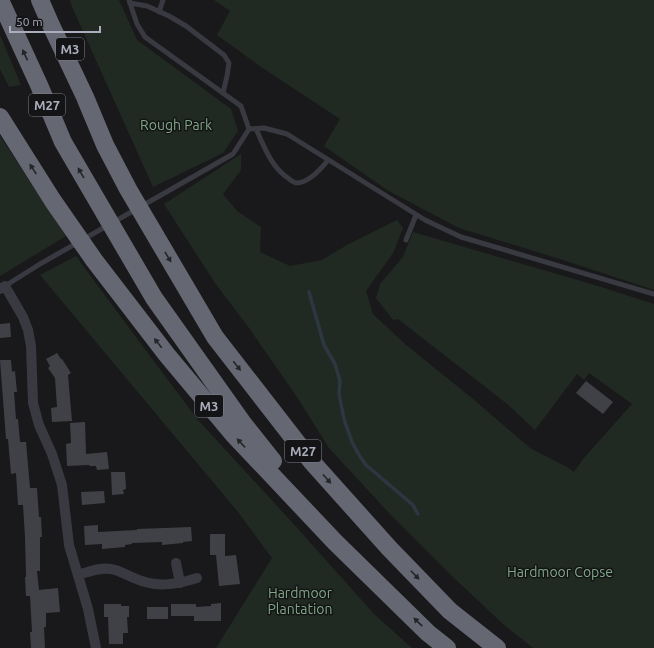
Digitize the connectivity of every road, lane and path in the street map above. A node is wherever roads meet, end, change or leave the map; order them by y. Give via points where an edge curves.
1 (0, 0) edge
2 (40, 0) edge
3 (54, 0) edge
4 (163, 0) edge
5 (130, 1) edge
6 (159, 12) junction
7 (223, 93) junction
8 (85, 97) junction
9 (0, 117) edge
10 (249, 129) junction
11 (256, 129) junction
12 (328, 160) junction
13 (416, 215) junction
14 (406, 240) dead end
15 (3, 288) edge
16 (654, 294) edge
17 (336, 542) junction
18 (176, 563) dead end
19 (78, 575) junction
20 (197, 578) dead end
21 (180, 583) junction
22 (96, 648) edge
23 (447, 648) edge
24 (497, 648) edge

17 -> 1 highway, M27 via 242,422 154,298 63,142
2 - 8 highway, M27
3 - 8 highway, M3
4 - 6 lane
5 - 6 lane
5 - 7 lane via 137,24 145,37
6 - 7 lane via 186,26 224,55 229,63
7 - 10 lane via 241,106
8 -> 24 highway, M27 via 105,145 128,189 215,337 312,462 389,548 450,611
17 -> 9 highway, M3 via 233,434 167,355 94,260
10 - 11 lane
10 - 15 lane via 233,154 40,264
11 - 12 lane via 264,128 287,134
11 - 12 lane via 272,163 283,176 294,183 304,182
12 - 13 lane
13 - 14 lane
13 - 16 lane via 461,237
15 - 19 street via 23,317 28,330 33,404 62,485 69,545
23 -> 17 highway, M27 via 428,633
18 - 21 street
19 - 21 street via 104,568 122,572 146,583
19 - 22 street
20 - 21 street

